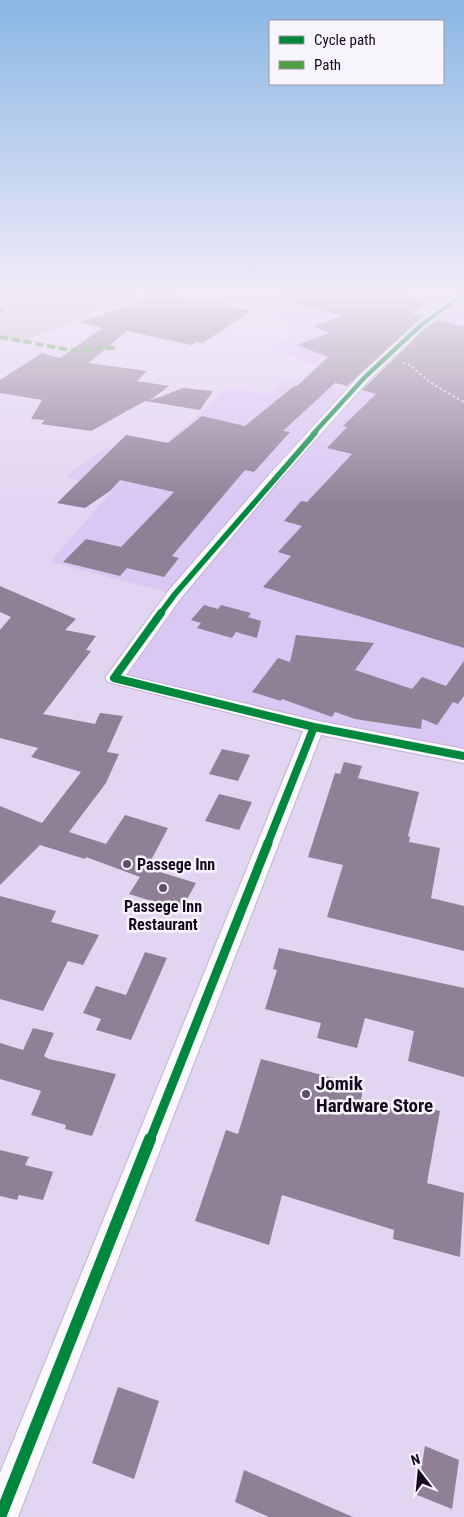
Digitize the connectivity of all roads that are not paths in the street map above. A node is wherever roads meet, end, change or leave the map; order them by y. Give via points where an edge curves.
1 (379, 364) edge
2 (314, 727) junction
3 (463, 754) edge
4 (0, 1517) edge

1 - 2 street via 265,488 175,594 114,678
2 - 3 street
2 - 4 street

